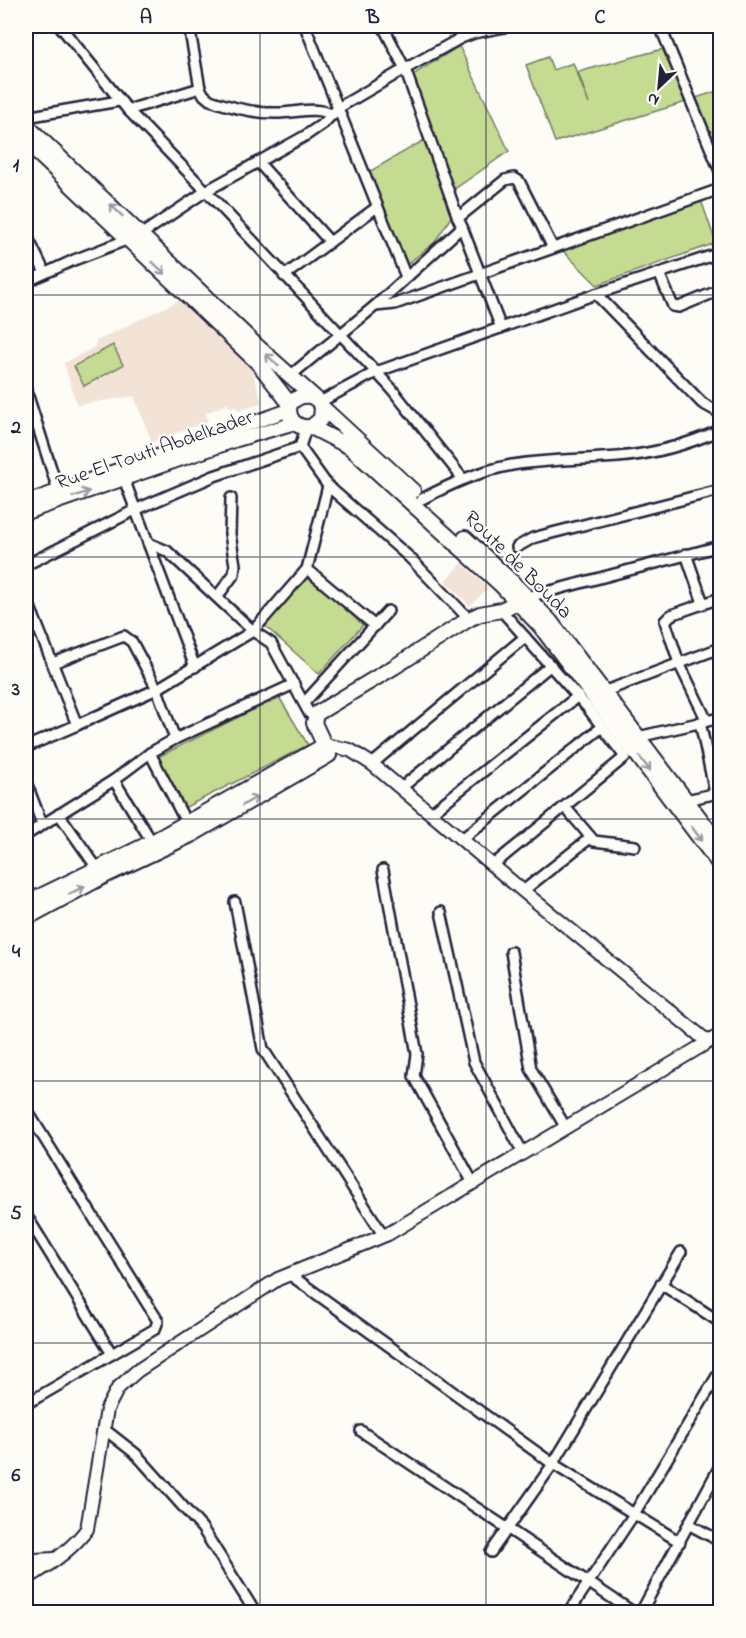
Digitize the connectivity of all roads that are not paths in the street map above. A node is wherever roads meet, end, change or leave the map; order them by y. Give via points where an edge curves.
1 (60, 26) edge
2 (189, 26) edge
3 (305, 26) edge
4 (383, 26) edge
5 (510, 26) edge
6 (660, 26) edge
7 (405, 69) junction
8 (200, 87) junction
9 (120, 101) junction
10 (128, 110) junction
11 (335, 111) junction
12 (26, 117) edge
13 (26, 125) edge
14 (26, 142) edge
15 (258, 162) junction
16 (720, 171) edge
17 (720, 189) edge
18 (206, 191) junction
19 (378, 207) junction
20 (460, 222) junction
21 (136, 237) junction
22 (27, 240) edge
23 (330, 242) junction
24 (553, 248) junction
25 (720, 255) edge
26 (45, 273) junction
27 (481, 273) junction
28 (659, 273) junction
29 (284, 276) junction
30 (406, 278) junction
31 (26, 282) edge
32 (720, 290) edge
33 (596, 294) junction
34 (375, 306) junction
35 (501, 328) junction
36 (340, 333) junction
37 (376, 372) junction
38 (290, 376) junction
39 (26, 390) edge
40 (319, 403) junction
41 (290, 407) junction
42 (720, 413) edge
43 (304, 426) junction
44 (720, 430) edge
45 (300, 447) junction
46 (124, 479) junction
47 (463, 479) junction
48 (328, 486) junction
49 (58, 490) junction
50 (720, 490) edge
51 (231, 498) dead end
52 (422, 499) junction
53 (26, 502) edge
54 (135, 510) junction
55 (26, 513) edge
56 (148, 543) junction
57 (720, 546) edge
58 (517, 548) dead end
59 (686, 554) junction
60 (26, 565) edge
61 (307, 569) junction
62 (26, 597) edge
63 (216, 597) junction
64 (720, 598) edge
65 (523, 599) junction
66 (703, 603) junction
67 (501, 610) junction
68 (388, 611) dead end
69 (469, 619) junction
70 (375, 626) junction
71 (37, 627) junction
72 (253, 631) junction
73 (26, 632) edge
74 (525, 637) junction
75 (720, 648) edge
76 (53, 663) junction
77 (680, 663) junction
78 (551, 665) junction
79 (195, 667) junction
80 (294, 684) junction
81 (157, 689) junction
82 (603, 692) junction
83 (578, 696) junction
84 (304, 702) junction
85 (315, 716) junction
86 (720, 718) edge
87 (704, 722) junction
88 (77, 725) junction
89 (602, 727) junction
90 (638, 738) junction
91 (175, 739) junction
92 (26, 747) edge
93 (327, 750) junction
94 (720, 751) edge
95 (150, 753) junction
96 (707, 753) junction
97 (372, 764) junction
98 (114, 780) junction
99 (26, 782) edge
100 (401, 788) junction
101 (718, 793) edge
102 (680, 802) junction
103 (565, 807) junction
104 (431, 813) junction
105 (59, 814) junction
106 (42, 824) junction
107 (187, 824) junction
108 (26, 835) edge
109 (590, 838) junction
110 (462, 839) junction
111 (152, 842) junction
112 (720, 845) edge
113 (634, 846) dead end
114 (493, 865) junction
115 (720, 865) edge
116 (97, 868) junction
117 (383, 870) dead end
118 (523, 891) junction
119 (26, 901) edge
120 (235, 902) dead end
121 (441, 912) dead end
122 (26, 918) edge
123 (511, 952) dead end
124 (720, 1035) edge
125 (708, 1042) junction
126 (26, 1109) edge
127 (566, 1128) junction
128 (523, 1153) junction
129 (473, 1183) junction
130 (26, 1215) edge
131 (29, 1228) edge
132 (384, 1236) junction
133 (681, 1252) dead end
134 (289, 1275) junction
135 (661, 1284) junction
136 (720, 1322) edge
137 (112, 1354) junction
138 (720, 1371) edge
139 (26, 1404) edge
140 (104, 1429) junction
141 (361, 1431) dead end
142 (553, 1464) junction
143 (720, 1466) edge
144 (634, 1514) junction
145 (690, 1525) junction
146 (507, 1528) junction
147 (720, 1541) edge
148 (680, 1542) junction
149 (490, 1552) dead end
150 (54, 1559) junction
151 (26, 1564) edge
152 (26, 1579) edge
153 (588, 1583) junction
154 (255, 1612) edge
155 (396, 1612) edge
156 (414, 1612) edge
157 (569, 1612) edge
158 (633, 1612) edge
159 (640, 1612) edge

1 - 9 street
2 - 8 street
3 - 11 street
4 - 7 street
5 - 7 street via 461,38
6 - 16 street
7 - 11 street
7 - 20 street
8 - 10 street
8 - 11 street via 210,100 254,111
9 - 10 street
9 - 12 street
10 - 18 street
11 - 15 street via 305,136
11 - 19 street
21 -> 13 main road
14 - 21 main road
15 - 18 street
15 - 23 street
17 - 24 street
18 - 21 street
18 - 29 street
19 - 23 street
19 - 30 street
20 - 24 street via 500,182 516,179
20 - 27 street
20 - 30 street
21 - 26 street
38 -> 21 main road, Route de Bouda
21 -> 41 main road via 258,363
22 - 26 street
23 - 29 street
24 - 27 street
25 - 28 street
26 - 31 street
27 - 34 street via 395,304
27 - 35 street
28 - 32 street via 671,305 676,307
28 - 33 street
29 - 36 street
30 - 34 street
33 - 35 street
33 - 42 street via 702,403
34 - 36 street
35 - 37 street
36 - 37 street
36 - 38 street
37 - 40 street
37 - 47 street
38 - 40 main road, Route de Bouda
39 - 49 street
40 - 41 main road via 310,396 301,396
40 - 43 main road via 321,419
40 - 52 main road, Route de Bouda
41 - 43 main road
41 - 49 street, Rue El Touti Abdelkader
43 - 45 street
43 - 46 street, Rue El Touti Abdelkader via 237,440
43 - 65 main road, Route de Bouda via 350,447
44 - 47 street via 659,450 620,457 512,465
45 - 48 street
45 - 54 street via 214,476
46 - 54 street
55 -> 46 street, Rue El Touti Abdelkader
47 - 52 street
48 - 61 street
48 - 69 street via 409,557
49 - 53 street, Rue El Touti Abdelkader
50 - 58 street via 533,538
51 - 63 street via 234,574
52 - 65 main road, Route de Bouda
54 - 56 street
54 - 60 street
56 - 63 street via 167,551
56 - 79 street
57 - 59 street
59 - 65 street
59 - 66 street
61 - 70 street
61 - 72 street
62 - 71 street
63 - 72 street
64 - 66 street
65 - 67 main road
65 - 82 main road, Route de Bouda via 550,621
65 -> 102 main road, Route de Bouda
66 - 77 street via 666,618
67 - 69 main road
67 - 74 street
68 - 70 street
69 - 85 main road
70 - 84 street
71 - 73 street
71 - 76 street
72 - 79 street
72 - 80 street via 271,643
74 - 78 street
74 - 97 street
75 - 77 street
76 - 81 street via 124,636 132,642
76 - 88 street
77 - 82 street
77 - 87 street
78 - 83 street
78 - 100 street
79 - 81 street
80 - 84 street
80 - 91 street
81 - 88 street
81 - 91 street
82 - 90 main road, Route de Bouda
83 - 89 street
83 - 104 street
84 - 85 street
85 - 93 main road via 314,723
86 - 87 street
87 - 90 street
87 - 96 street
88 - 92 street
89 - 103 street via 624,758
89 - 110 street
90 - 102 main road, Route de Bouda
91 - 95 street
93 - 97 street via 338,747
93 - 107 main road
122 -> 93 main road via 192,834
94 - 96 street
95 - 98 street
95 - 107 street
96 - 101 street
97 - 100 street
98 - 105 street
98 - 111 street
99 - 106 street
100 - 104 street
101 - 102 street
102 - 112 main road
102 -> 115 main road
103 - 109 street
103 - 114 street
104 - 110 street
105 - 106 street
105 - 116 street
106 - 108 street
107 - 111 main road
109 - 113 street via 598,843
109 - 118 street
110 - 114 street
111 - 116 main road
114 - 118 street
116 - 119 main road
117 - 129 street via 417,1054 414,1076
118 - 125 street
120 - 132 street via 263,1049
121 - 128 street via 474,1062
123 - 127 street via 531,1069
124 - 125 street
125 - 127 street
126 - 137 street via 158,1321 155,1329
127 - 128 street
128 - 129 street
129 - 132 street
130 - 131 street
131 - 137 street
132 - 134 street
133 - 135 street
134 - 140 street via 137,1371 118,1388 107,1409
134 - 142 street
135 - 136 street
135 - 142 street
137 - 139 street
138 - 144 street
140 - 150 street via 87,1528 77,1543
140 - 154 street via 136,1454 202,1528
141 - 146 street
142 - 144 street
142 - 146 street
143 - 145 street
144 - 148 street
144 - 153 street
145 - 147 street
145 - 148 street
146 - 149 street
146 - 153 street
148 - 159 street
150 - 151 street
150 - 152 street
153 - 157 street
153 - 158 street
155 - 156 street

